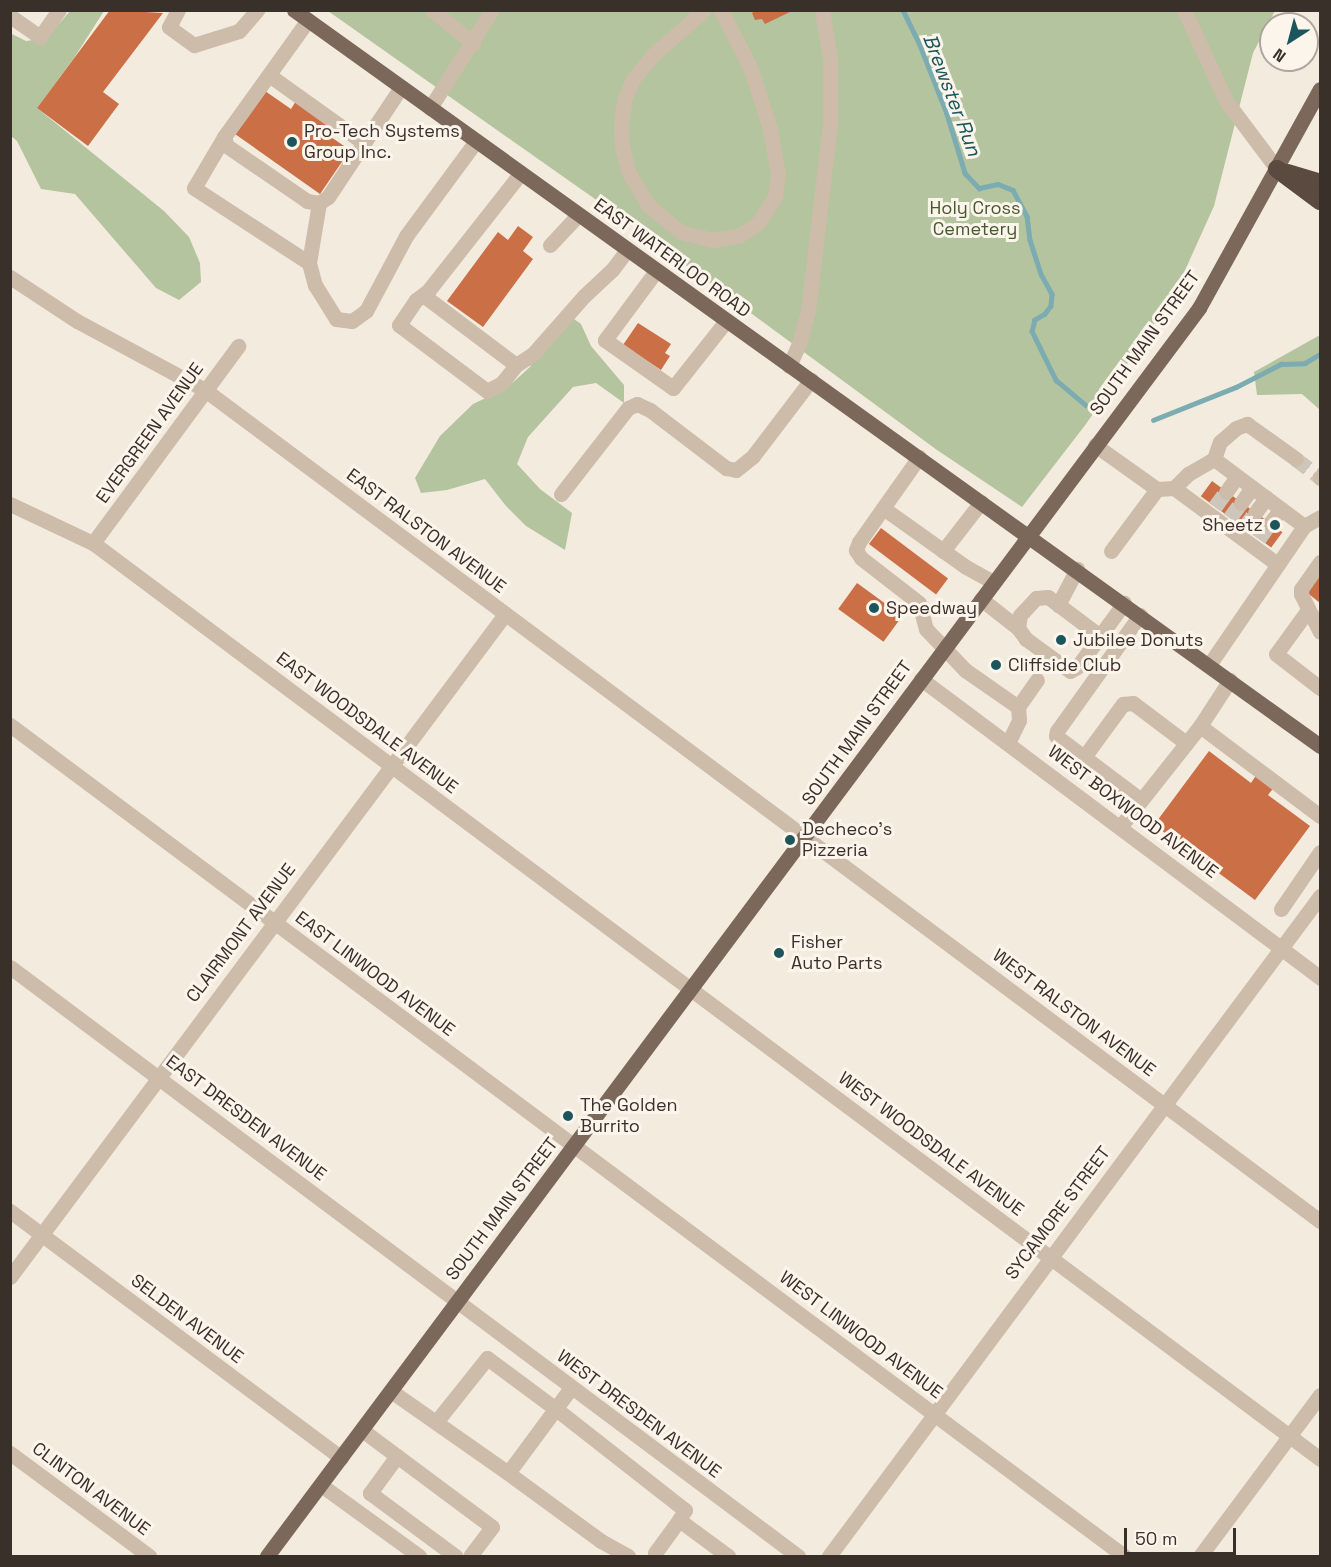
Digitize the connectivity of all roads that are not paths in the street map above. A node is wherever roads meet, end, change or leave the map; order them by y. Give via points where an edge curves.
1 (59, 10) edge
2 (178, 10) edge
3 (257, 10) edge
4 (294, 10) edge
5 (432, 10) edge
6 (492, 10) edge
7 (704, 10) edge
8 (721, 10) edge
9 (822, 10) edge
10 (1184, 10) edge
11 (10, 16) edge
12 (308, 21) junction
13 (473, 43) junction
14 (269, 75) junction
15 (401, 87) junction
16 (1320, 89) edge
17 (430, 108) junction
18 (224, 137) junction
19 (476, 141) junction
20 (364, 143) junction
21 (1277, 170) junction
22 (521, 173) junction
23 (1320, 183) edge
24 (1320, 201) edge
25 (319, 203) junction
26 (579, 215) junction
27 (550, 245) dead end
28 (627, 250) junction
29 (309, 263) junction
30 (656, 271) junction
31 (10, 277) edge
32 (423, 295) junction
33 (726, 321) junction
34 (238, 346) dead end
35 (516, 365) junction
36 (789, 366) junction
37 (811, 380) junction
38 (205, 390) junction
39 (1095, 445) junction
40 (919, 457) junction
41 (1214, 459) junction
42 (1296, 459) tunnel mouth
43 (1237, 476) junction
44 (1174, 488) junction
45 (1252, 488) junction
46 (1157, 489) junction
47 (1226, 492) tunnel mouth
48 (561, 494) dead end
49 (1266, 498) junction
50 (981, 502) junction
51 (1241, 503) tunnel mouth
52 (10, 504) edge
53 (883, 508) junction
54 (1281, 509) junction
55 (1256, 513) tunnel mouth
56 (1320, 517) edge
57 (1270, 523) tunnel mouth
58 (1304, 526) junction
59 (1029, 534) junction
60 (93, 543) junction
61 (943, 551) junction
62 (1111, 551) dead end
63 (1320, 562) edge
64 (1277, 564) junction
65 (1077, 569) junction
66 (993, 582) junction
67 (981, 598) junction
68 (1124, 603) junction
69 (1058, 605) junction
70 (505, 614) junction
71 (1140, 615) junction
72 (1316, 619) edge
73 (1018, 628) junction
74 (1100, 636) junction
75 (944, 648) junction
76 (1209, 665) junction
77 (921, 679) junction
78 (1037, 680) dead end
79 (1230, 680) junction
80 (1320, 688) edge
81 (1018, 707) junction
82 (10, 725) edge
83 (1200, 726) junction
84 (1186, 743) junction
85 (1008, 744) junction
86 (1320, 746) edge
87 (1084, 757) junction
88 (390, 766) junction
89 (1141, 800) junction
90 (1320, 816) edge
91 (1120, 827) junction
92 (805, 836) junction
93 (1320, 852) edge
94 (1292, 892) junction
95 (1316, 901) edge
96 (1281, 909) dead end
97 (273, 922) junction
98 (1281, 948) junction
99 (10, 967) edge
100 (1320, 978) edge
101 (691, 989) junction
102 (159, 1078) junction
103 (1164, 1105) junction
104 (574, 1145) junction
105 (10, 1211) edge
106 (1320, 1221) edge
107 (42, 1235) junction
108 (1050, 1257) junction
109 (10, 1277) edge
110 (458, 1300) junction
111 (504, 1335) junction
112 (487, 1359) junction
113 (571, 1388) junction
114 (391, 1390) junction
115 (1320, 1395) edge
116 (556, 1409) junction
117 (933, 1414) junction
118 (436, 1422) junction
119 (362, 1430) junction
120 (1290, 1436) junction
121 (10, 1453) edge
122 (397, 1456) junction
123 (341, 1458) junction
124 (1320, 1459) edge
125 (508, 1473) junction
126 (321, 1485) junction
127 (679, 1520) junction
128 (657, 1555) edge
129 (149, 1557) edge
130 (267, 1557) edge
131 (418, 1557) edge
132 (455, 1557) edge
133 (470, 1557) edge
134 (628, 1557) edge
135 (635, 1557) edge
136 (728, 1557) edge
137 (798, 1557) edge
138 (829, 1557) edge
139 (1124, 1557) edge
140 (1200, 1557) edge

1 - 11 street via 40,37
2 - 3 street via 169,27 194,45 239,31
4 - 12 main road, EAST WATERLOO ROAD
5 - 13 street
6 - 13 street
7 - 8 street via 633,78 621,121 622,147 629,172 649,206 681,232 713,240 740,235 758,223 775,197 778,174 770,129 751,69
9 - 36 street via 830,59 830,123 808,311
10 - 21 street via 1226,101
12 - 14 street
12 - 15 main road, EAST WATERLOO ROAD
13 - 17 street
14 - 18 street
14 - 20 street
15 - 17 main road, EAST WATERLOO ROAD
15 - 20 street
16 - 21 main road, SOUTH MAIN STREET
17 - 19 main road, EAST WATERLOO ROAD
18 - 25 street via 227,146 307,201
18 - 29 street via 194,188
19 - 22 main road, EAST WATERLOO ROAD
19 - 29 street via 406,236 366,312 352,321 336,319 315,285
20 - 25 street via 328,197
21 - 23 highway
21 - 24 highway
21 - 39 main road, SOUTH MAIN STREET via 1199,308
22 - 26 main road, EAST WATERLOO ROAD
22 - 32 street
25 - 29 street
26 - 27 street
26 - 28 main road, EAST WATERLOO ROAD
28 - 30 main road, EAST WATERLOO ROAD
28 - 35 street via 533,354
30 - 33 main road, EAST WATERLOO ROAD
30 - 33 street via 605,340 673,388
31 - 38 street, EAST RALSTON AVENUE via 86,326
32 - 35 street
32 - 35 street via 399,325 487,391 502,383
33 - 36 main road, EAST WATERLOO ROAD
34 - 38 street, EVERGREEN AVENUE
36 - 37 main road, EAST WATERLOO ROAD
37 - 40 main road, EAST WATERLOO ROAD
37 - 48 street via 742,468 726,468 637,404 628,408
38 - 60 street, EVERGREEN AVENUE
38 - 70 street, EAST RALSTON AVENUE
39 - 46 street
39 - 59 main road, SOUTH MAIN STREET
40 - 50 main road, EAST WATERLOO ROAD
40 - 53 street
41 - 42 street via 1221,442 1247,424
41 - 43 street
41 - 44 street via 1188,474
43 - 45 street
43 - 47 street
44 - 46 street
44 - 64 street via 1212,510
45 - 49 street
45 - 51 street
46 - 62 street
49 - 54 street
49 - 55 street
50 - 59 main road, EAST WATERLOO ROAD
50 - 61 street
52 - 60 street, EAST WOODSDALE AVENUE
53 - 61 street
53 - 75 street via 856,550 919,603 926,629
54 - 57 street
54 - 58 street
56 - 58 street
58 - 64 street
59 - 65 main road, EAST WATERLOO ROAD
59 - 66 main road, SOUTH MAIN STREET
60 - 88 street, EAST WOODSDALE AVENUE
61 - 66 street
63 - 72 street via 1301,589
64 - 76 street
65 - 68 main road, EAST WATERLOO ROAD
65 - 69 street
66 - 67 main road, SOUTH MAIN STREET
67 - 73 street
67 - 75 main road, SOUTH MAIN STREET
68 - 71 main road, EAST WATERLOO ROAD
68 - 74 street
69 - 73 street via 1048,597 1036,598 1020,615
69 - 74 street
70 - 88 street, CLAIRMONT AVENUE
70 - 92 street, EAST RALSTON AVENUE
71 - 76 main road, EAST WATERLOO ROAD
71 - 87 street via 1057,731 1056,736
72 - 80 street via 1276,654
73 - 74 street via 1026,639 1070,670 1077,667
75 - 77 main road, SOUTH MAIN STREET
75 - 81 street via 965,670
76 - 79 main road, EAST WATERLOO ROAD
77 - 85 street, WEST BOXWOOD AVENUE
77 - 92 main road, SOUTH MAIN STREET
78 - 81 street
79 - 83 street
79 - 86 main road, EAST WATERLOO ROAD
81 - 85 street via 1019,720
82 - 97 street, EAST LINWOOD AVENUE
83 - 84 street
83 - 90 street
84 - 87 street via 1133,703 1123,704
84 - 89 street
85 - 91 street, WEST BOXWOOD AVENUE
87 - 89 street
88 - 97 street, CLAIRMONT AVENUE
88 - 101 street, EAST WOODSDALE AVENUE
89 - 91 street
91 - 98 street, WEST BOXWOOD AVENUE
92 - 101 main road, SOUTH MAIN STREET
92 - 103 street, WEST RALSTON AVENUE
93 - 94 street
94 - 95 street
94 - 96 street
95 - 98 street, SYCAMORE STREET
97 - 102 street, CLAIRMONT AVENUE
97 - 104 street, EAST LINWOOD AVENUE
98 - 100 street, WEST BOXWOOD AVENUE
98 - 103 street, SYCAMORE STREET
99 - 102 street, EAST DRESDEN AVENUE
101 - 104 main road, SOUTH MAIN STREET
101 - 108 street, WEST WOODSDALE AVENUE
102 - 107 street, CLAIRMONT AVENUE
102 - 110 street, EAST DRESDEN AVENUE
103 - 106 street, WEST RALSTON AVENUE
103 - 108 street, SYCAMORE STREET
104 - 110 main road, SOUTH MAIN STREET
104 - 117 street, WEST LINWOOD AVENUE
105 - 107 street, SELDEN AVENUE
107 - 109 street, CLAIRMONT AVENUE
107 - 123 street, SELDEN AVENUE
108 - 117 street, SYCAMORE STREET
108 - 120 street, WEST WOODSDALE AVENUE
110 - 111 street, WEST DRESDEN AVENUE
110 - 114 main road, SOUTH MAIN STREET
111 - 112 street
111 - 113 street, WEST DRESDEN AVENUE
112 - 116 street
112 - 118 street
113 - 116 street
113 - 137 street, WEST DRESDEN AVENUE
114 - 118 street
114 - 119 main road, SOUTH MAIN STREET
115 - 120 street
116 - 125 street
116 - 127 street via 685,1510
117 - 138 street, SYCAMORE STREET
117 - 139 street, WEST LINWOOD AVENUE
118 - 125 street
119 - 122 street
119 - 123 main road, SOUTH MAIN STREET
120 - 124 street, WEST WOODSDALE AVENUE
120 - 140 street
121 - 129 street, CLINTON AVENUE
122 - 132 street via 370,1493
122 - 133 street via 492,1527
123 - 126 main road, SOUTH MAIN STREET
125 - 134 street
126 - 130 main road, SOUTH MAIN STREET
126 - 131 street
127 - 128 street
127 - 136 street
128 - 135 street

